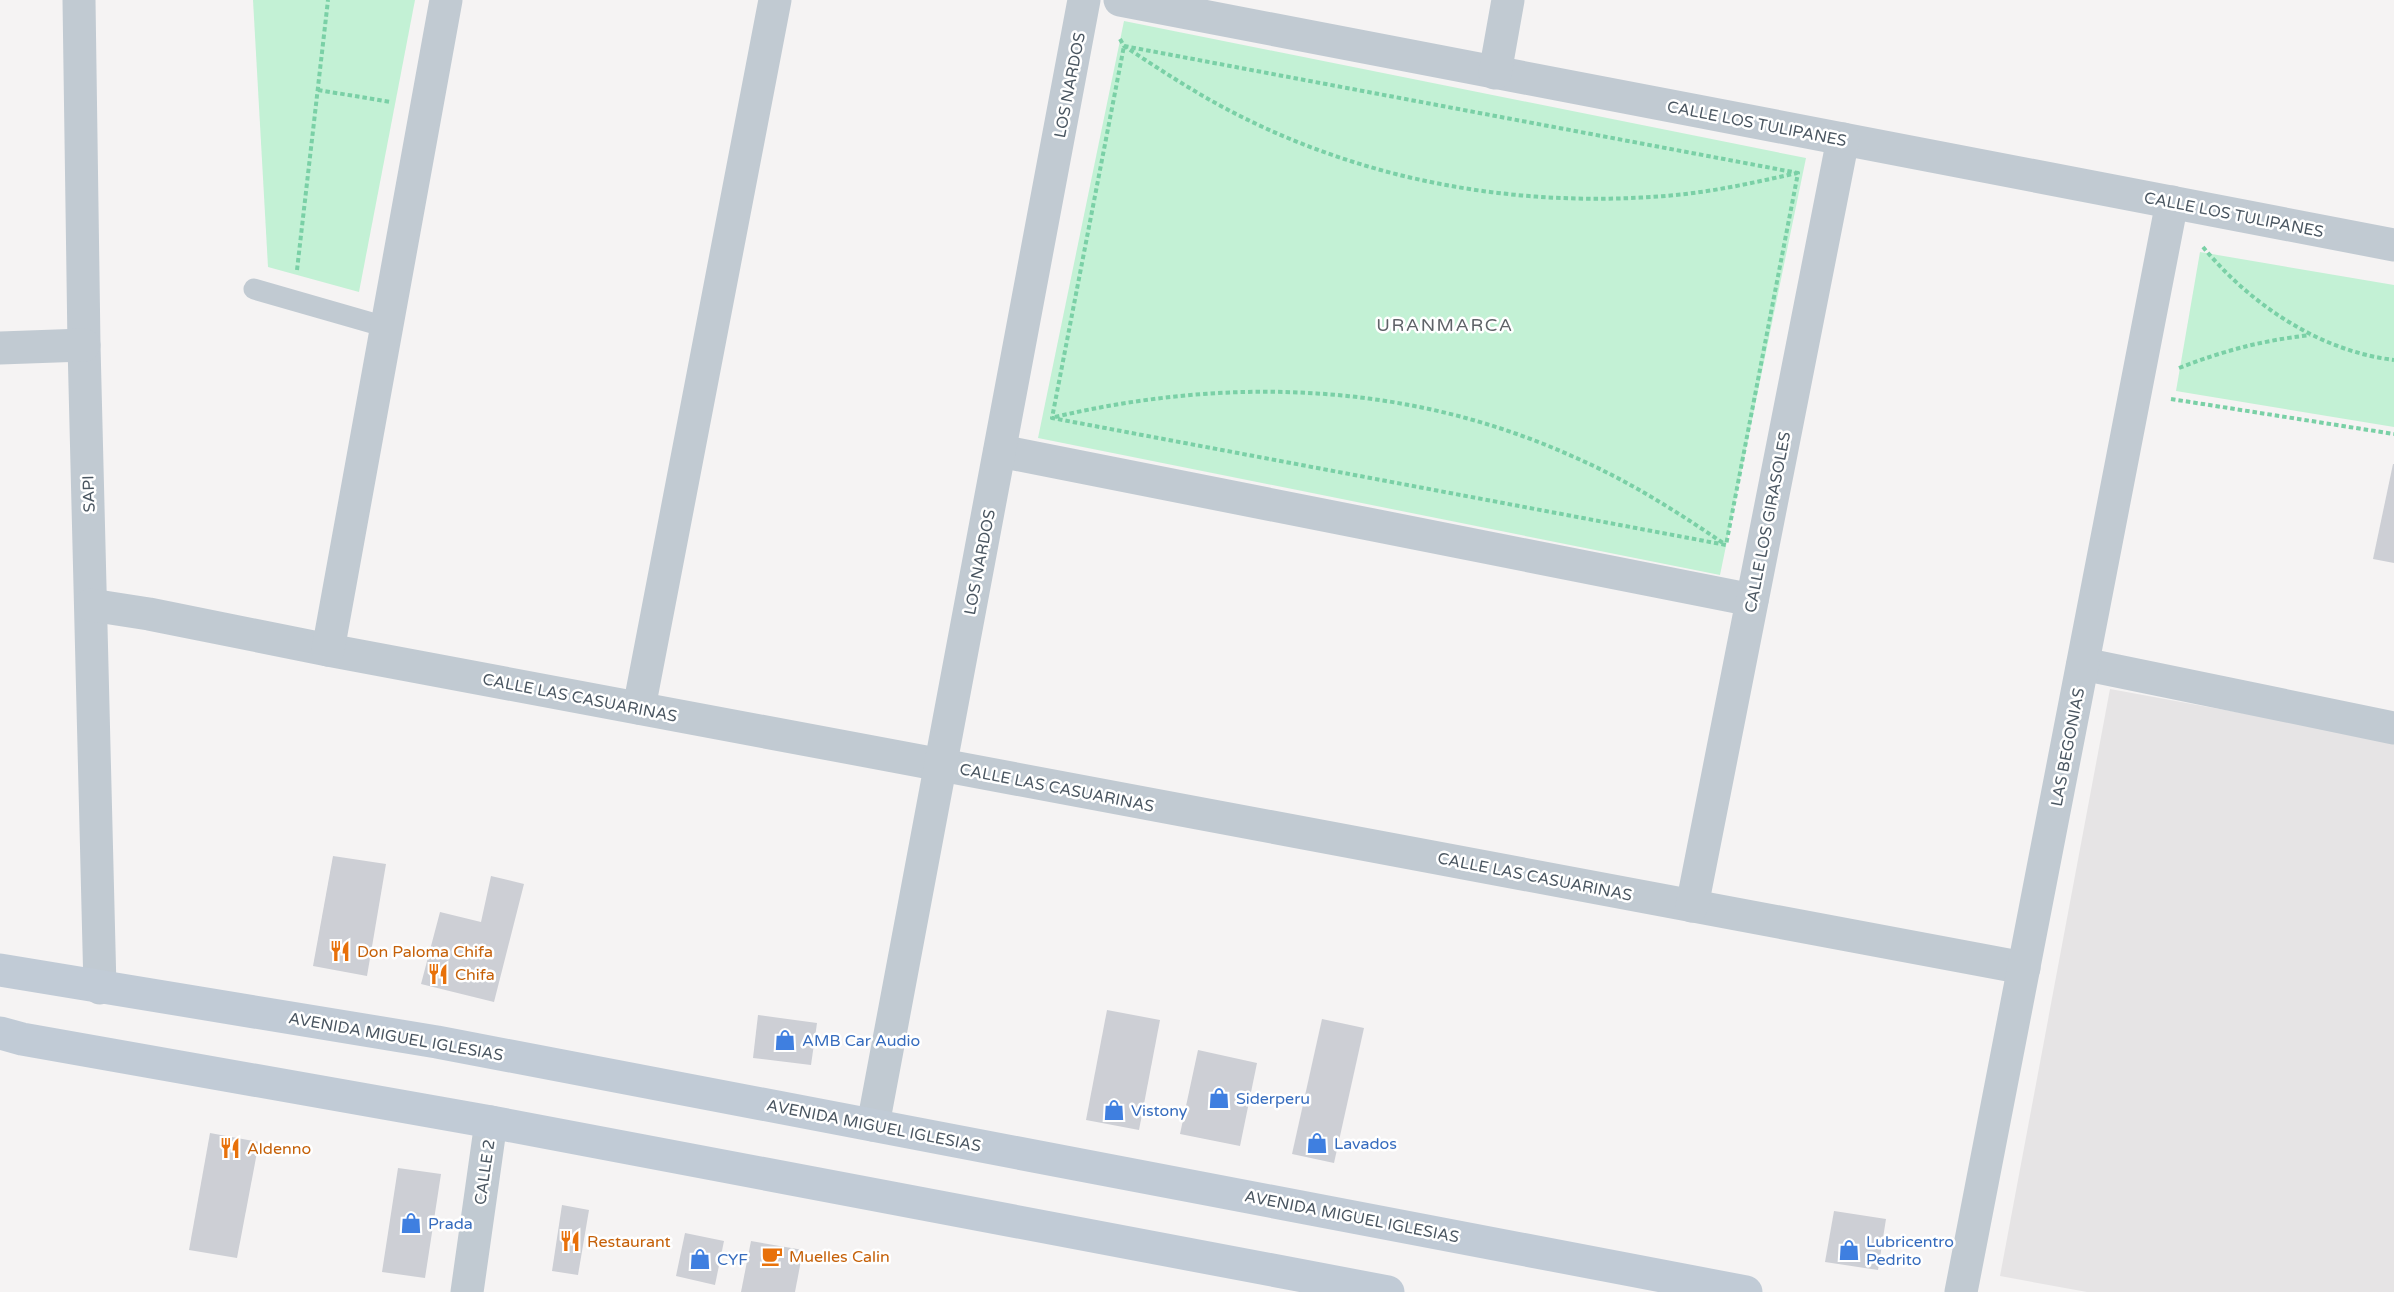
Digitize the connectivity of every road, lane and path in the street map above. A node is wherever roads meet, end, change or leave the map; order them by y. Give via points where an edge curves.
1 (79, 0) edge
2 (328, 0) edge
3 (446, 0) edge
4 (775, 0) edge
5 (1084, 0) edge
6 (1120, 0) edge
7 (1508, 0) edge
8 (1118, 37) dead end
9 (1124, 46) junction
10 (1495, 73) junction
11 (318, 90) junction
12 (428, 108) junction
13 (1843, 139) junction
14 (1798, 173) junction
15 (2172, 202) junction
16 (2394, 244) edge
17 (254, 289) dead end
18 (294, 300) junction
19 (386, 327) junction
20 (2311, 334) junction
21 (84, 345) junction
22 (0, 348) edge
23 (2394, 360) edge
24 (2135, 393) junction
25 (1052, 418) junction
26 (2394, 434) edge
27 (1000, 451) junction
28 (1726, 545) junction
29 (1752, 600) junction
30 (91, 605) junction
31 (328, 650) junction
32 (2083, 664) junction
33 (639, 708) junction
34 (2394, 728) edge
35 (941, 765) junction
36 (1692, 906) junction
37 (2024, 968) junction
38 (0, 970) edge
39 (100, 988) junction
40 (0, 1033) edge
41 (491, 1122) junction
42 (873, 1125) junction
43 (467, 1292) edge
44 (1388, 1292) edge
45 (1746, 1292) edge
46 (1961, 1292) edge

1 - 21 street, SAPI
2 - 11 path
3 - 12 street
4 - 33 street
5 - 27 street, LOS NARDOS
6 - 10 street, CALLE LOS TULIPANES
7 - 10 street
8 - 9 path
9 - 14 path
9 - 14 path via 1240,117 1368,167 1434,184 1514,196 1616,199 1688,194
9 - 25 path
10 - 13 street, CALLE LOS TULIPANES
11 - 12 path
11 - 18 path
12 - 19 street
13 - 14 path
13 - 15 street, CALLE LOS TULIPANES
13 - 29 street, CALLE LOS GIRASOLES
14 - 28 path
15 - 16 street, CALLE LOS TULIPANES
15 - 20 path via 2217,265 2277,315
15 - 24 street, LAS BEGONIAS
17 - 18 lane
18 - 19 lane
19 - 31 street
20 - 23 path via 2348,349
20 - 24 path via 2265,340 2220,352 2177,369
21 - 22 street
21 - 30 street, SAPI
24 - 26 path
24 - 32 street, LAS BEGONIAS
25 - 27 path
25 - 28 path
25 - 28 path via 1109,404 1228,391 1323,393 1405,404 1519,434 1574,456 1667,506
27 - 29 street
27 - 35 street, LOS NARDOS
28 - 29 path
29 - 36 street, CALLE LOS GIRASOLES
30 - 31 street, CALLE LAS CASUARINAS
30 - 39 street, SAPI
31 - 33 street, CALLE LAS CASUARINAS
32 - 34 street
32 - 37 street, LAS BEGONIAS
33 - 35 street, CALLE LAS CASUARINAS
35 - 36 street, CALLE LAS CASUARINAS
35 - 42 street, LOS NARDOS
36 - 37 street, CALLE LAS CASUARINAS
37 - 46 street, LAS BEGONIAS
38 - 39 main road, AVENIDA MIGUEL IGLESIAS
39 - 42 main road, AVENIDA MIGUEL IGLESIAS via 437,1042
40 - 41 main road
41 - 43 street, CALLE 2
41 - 44 main road
42 - 45 main road, AVENIDA MIGUEL IGLESIAS

